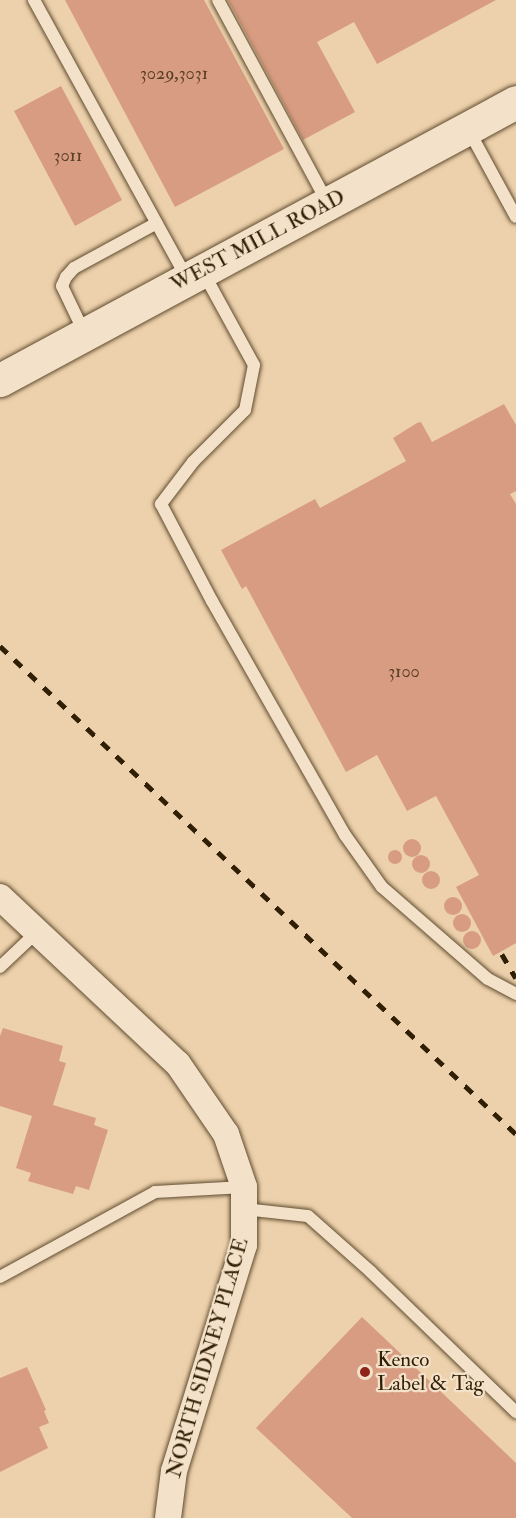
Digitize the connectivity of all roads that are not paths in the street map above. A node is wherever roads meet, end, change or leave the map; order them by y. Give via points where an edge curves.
1 (34, 0) edge
2 (218, 0) edge
3 (516, 102) edge
4 (467, 128) junction
5 (327, 204) junction
6 (516, 217) edge
7 (157, 223) junction
8 (195, 275) junction
9 (86, 334) junction
10 (0, 380) edge
11 (0, 897) edge
12 (37, 932) junction
13 (0, 967) edge
14 (516, 994) edge
15 (244, 1198) junction
16 (0, 1277) edge
17 (516, 1412) edge
18 (168, 1518) edge

1 - 7 lane
2 - 5 lane
3 - 4 main road, WEST MILL ROAD
4 - 5 main road, WEST MILL ROAD
4 - 6 lane
5 - 8 main road, WEST MILL ROAD
7 - 8 lane
7 - 9 lane via 74,268 66,277 62,286
8 - 9 main road, WEST MILL ROAD
8 - 14 lane via 254,365 245,410 192,462 161,504 340,825 381,887 488,979
9 - 10 main road, WEST MILL ROAD
11 - 12 street, NORTH SIDNEY PLACE
12 - 13 lane
12 - 15 street, NORTH SIDNEY PLACE via 178,1064 226,1134
15 - 16 lane via 154,1192
15 - 17 lane via 308,1216
15 - 18 street, NORTH SIDNEY PLACE via 244,1245 174,1471

